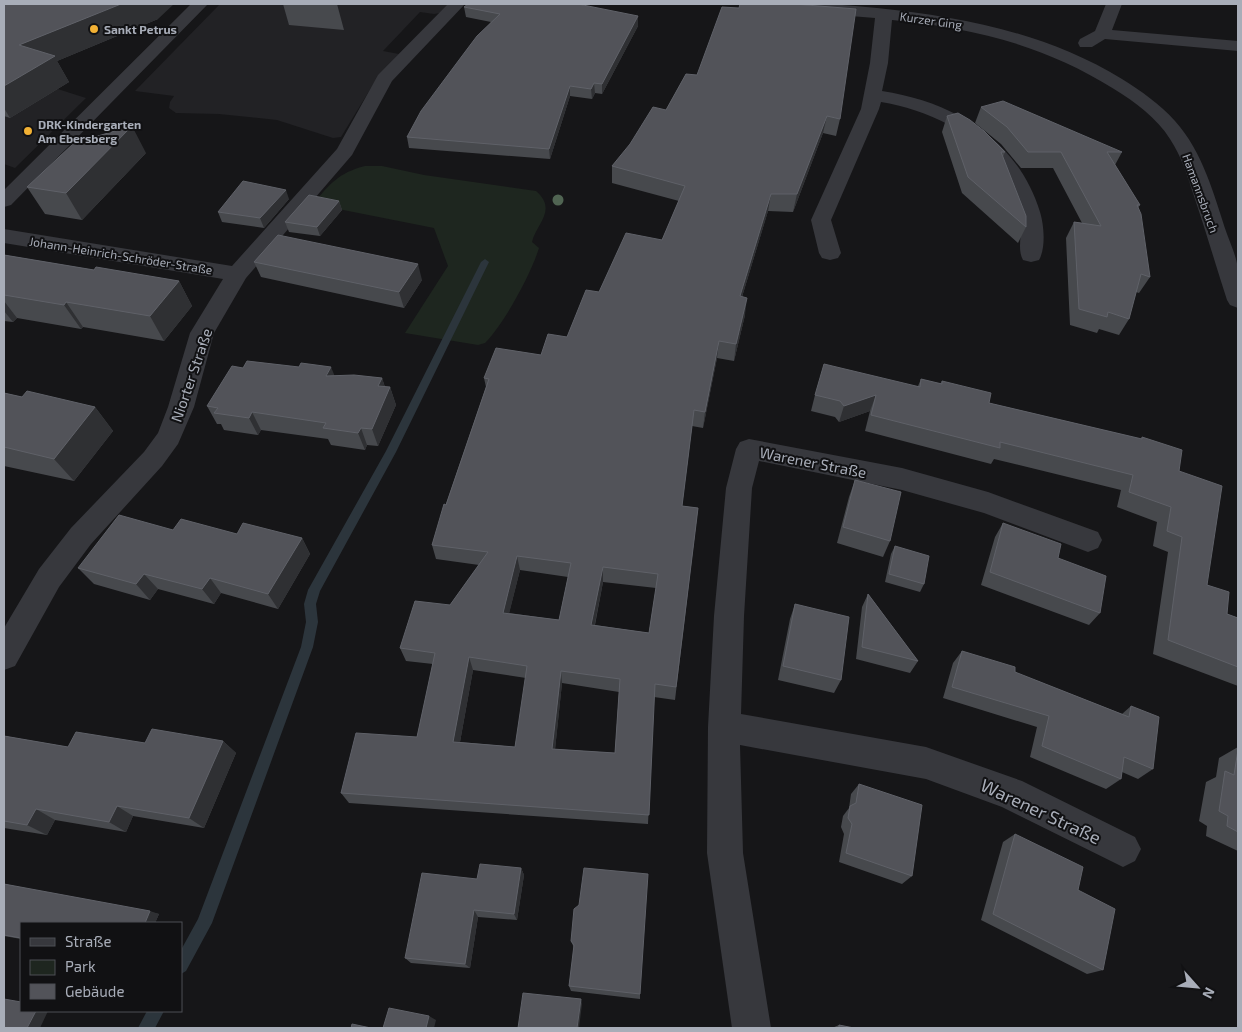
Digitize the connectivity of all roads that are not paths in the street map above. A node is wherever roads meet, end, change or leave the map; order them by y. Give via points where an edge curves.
1 (200, 4) edge
2 (457, 4) edge
3 (764, 4) edge
4 (1114, 4) edge
5 (884, 14) junction
6 (1102, 34) junction
7 (1238, 46) edge
8 (1064, 54) junction
9 (873, 95) junction
10 (4, 201) edge
11 (4, 236) edge
12 (830, 253) dead end
13 (1031, 255) dead end
14 (237, 274) junction
15 (1238, 300) edge
16 (1088, 540) dead end
17 (4, 656) edge
18 (724, 727) junction
19 (1123, 850) dead end
20 (752, 1028) edge

1 - 10 street
2 - 14 street, Niorter Straße via 384,79 345,151
3 - 5 street, Kurzer Ging
4 - 6 street
5 - 8 street, Kurzer Ging via 970,25
5 - 9 street
6 - 7 street
6 - 8 street
8 - 15 street, Hamannsbruch via 1144,101 1184,145
9 - 12 street via 821,220
9 - 13 street via 905,100 933,110 989,144 1013,171 1026,199 1033,224
11 - 14 street, Johann-Heinrich-Schröder-Straße
14 - 17 street, Niorter Straße via 202,333 169,437 153,459 81,536 49,578
16 - 18 street, Warener Straße via 988,503 902,479 749,449 739,488
18 - 19 street, Warener Straße via 926,763 1010,793
18 - 20 street, Warener Straße via 724,853

